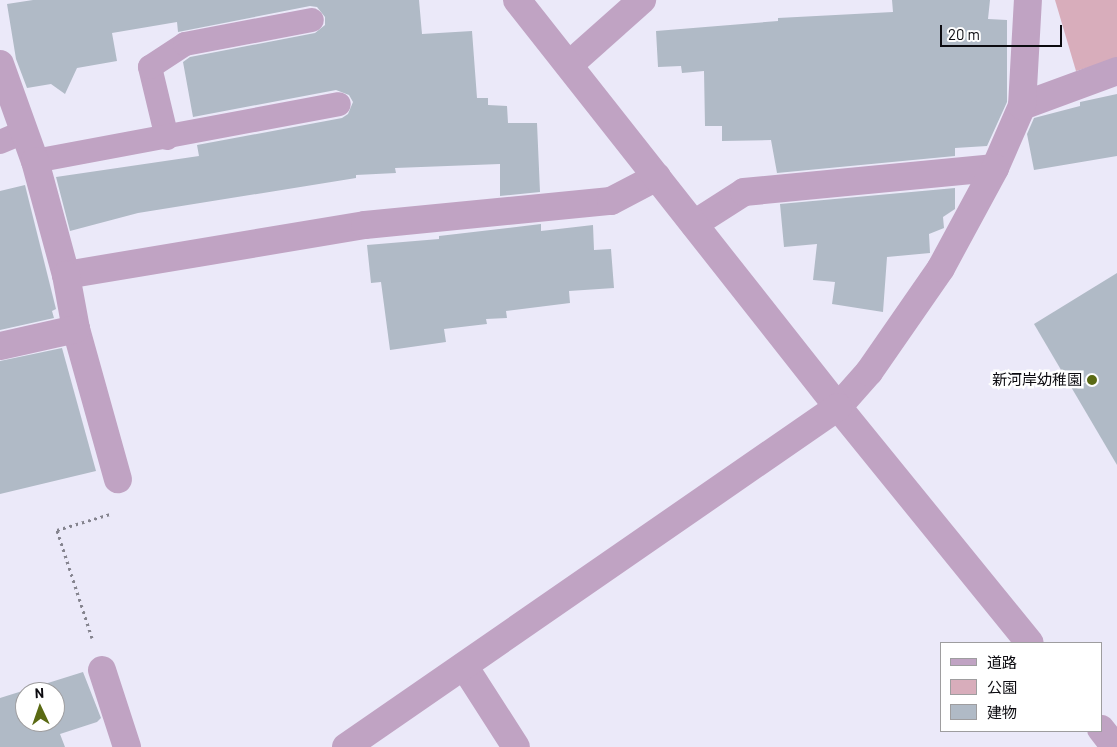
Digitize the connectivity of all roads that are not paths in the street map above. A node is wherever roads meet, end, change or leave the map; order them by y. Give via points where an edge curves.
1 (518, 0) edge
2 (1028, 0) edge
3 (632, 3) edge
4 (312, 20) dead end
5 (569, 65) junction
6 (1117, 70) edge
7 (1, 72) edge
8 (340, 104) dead end
9 (1022, 106) junction
10 (12, 137) edge
11 (167, 138) junction
12 (35, 161) junction
13 (995, 168) junction
14 (657, 177) junction
15 (694, 224) junction
16 (66, 276) junction
17 (76, 328) junction
18 (0, 346) edge
19 (838, 407) junction
20 (118, 479) road end
21 (1029, 642) edge
22 (464, 666) junction
23 (102, 670) road end
24 (1102, 731) edge
25 (124, 746) edge
26 (346, 747) edge
27 (516, 747) edge
28 (1115, 747) edge

1 - 5 street
2 - 9 street
3 - 5 street
4 - 11 lane via 185,44 150,67
5 - 14 street
6 - 9 street
7 - 10 street
8 - 11 lane
9 - 13 street
10 - 12 street
11 - 12 lane
12 - 16 street
13 - 15 street via 744,192
13 - 19 street via 941,268 869,372
14 - 15 street
14 - 16 street via 611,201 365,225
15 - 19 street
16 - 17 street
17 - 18 street
17 - 20 street
19 - 21 street
19 - 22 street
22 - 26 street
22 - 27 street
23 - 25 street
24 - 28 street

